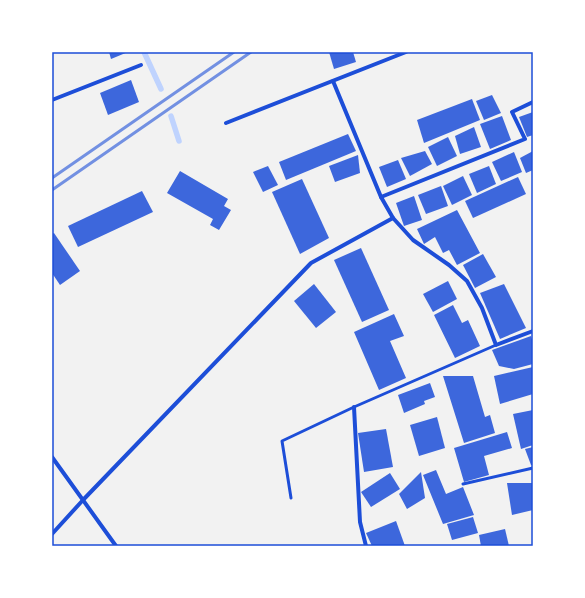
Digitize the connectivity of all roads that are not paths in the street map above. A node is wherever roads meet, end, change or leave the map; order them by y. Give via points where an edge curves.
1 (406, 52) edge
2 (141, 64) dead end
3 (333, 80) junction
4 (52, 100) edge
5 (533, 102) edge
6 (226, 123) dead end
7 (381, 197) junction
8 (393, 218) junction
9 (533, 331) edge
10 (496, 345) junction
11 (354, 407) junction
12 (52, 457) edge
13 (533, 468) edge
14 (463, 484) dead end
15 (291, 498) dead end
16 (83, 500) junction
17 (52, 534) edge
18 (116, 546) edge
19 (366, 546) edge

1 - 3 street
2 - 4 street
3 - 6 street
3 - 7 street
5 - 7 street via 512,112 525,139
7 - 8 street
8 - 10 street via 413,240 467,281 482,308
8 - 16 street via 311,263
9 - 10 street
10 - 11 lane
11 - 15 lane via 282,440
11 - 19 street via 360,522
12 - 16 street
13 - 14 lane
16 - 17 street
16 - 18 street

